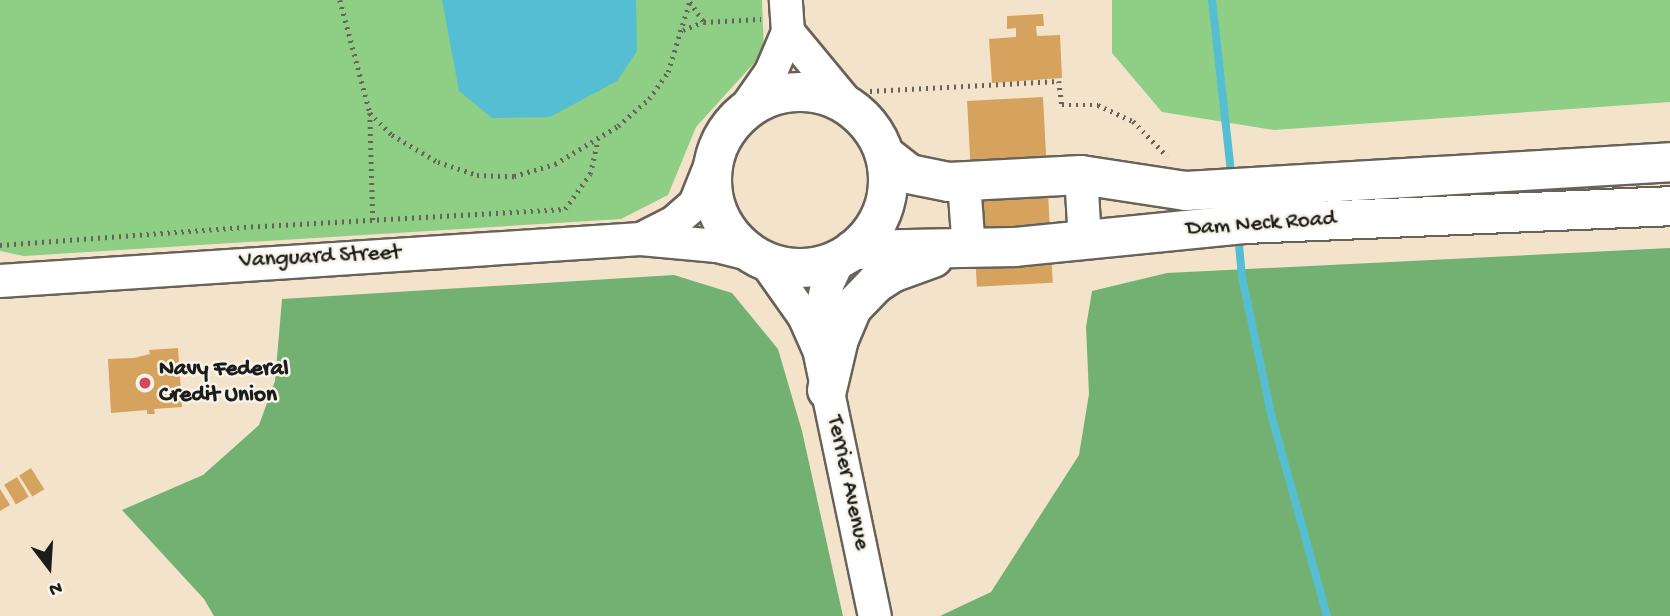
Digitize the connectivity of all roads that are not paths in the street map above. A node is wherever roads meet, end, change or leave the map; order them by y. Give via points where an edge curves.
1 (782, 17) edge
2 (856, 98) junction
3 (743, 112) junction
4 (885, 155) junction
5 (713, 159) junction
6 (1670, 162) edge
7 (1081, 175) junction
8 (964, 182) junction
9 (1320, 202) junction
10 (1670, 206) edge
11 (1207, 209) junction
12 (641, 239) junction
13 (1085, 240) junction
14 (960, 250) junction
15 (846, 255) junction
16 (759, 258) junction
17 (0, 269) edge
18 (41, 278) junction
19 (0, 281) edge
20 (819, 349) junction
21 (827, 390) junction
22 (875, 616) edge

1 - 2 street
1 - 3 street via 771,72
2 - 3 main road via 796,92 767,97
2 - 4 main road
3 - 5 main road via 724,133
4 - 8 main road, Dam Neck Road via 909,174
4 - 15 main road via 884,207 872,231
5 - 12 street, Vanguard Street via 695,204 673,223
5 - 16 main road via 711,187 718,214 732,237
6 - 9 main road, Dam Neck Road
7 - 8 main road, Dam Neck Road
7 - 11 main road, Dam Neck Road via 1186,191
7 - 13 street
8 - 14 street
9 - 10 main road, Dam Neck Road
9 - 11 main road, Dam Neck Road
11 - 13 main road, Dam Neck Road
12 - 16 street, Vanguard Street via 717,247
12 - 18 street, Vanguard Street
13 - 14 main road, Dam Neck Road
14 - 15 main road, Dam Neck Road
14 - 21 main road via 892,273 862,296 843,324
15 - 16 main road via 802,267
15 - 20 street, Terrier Avenue via 827,285
16 - 20 street, Terrier Avenue via 804,316
17 - 18 street
18 - 19 street, Vanguard Street
20 - 21 street, Terrier Avenue
21 - 22 street, Terrier Avenue

